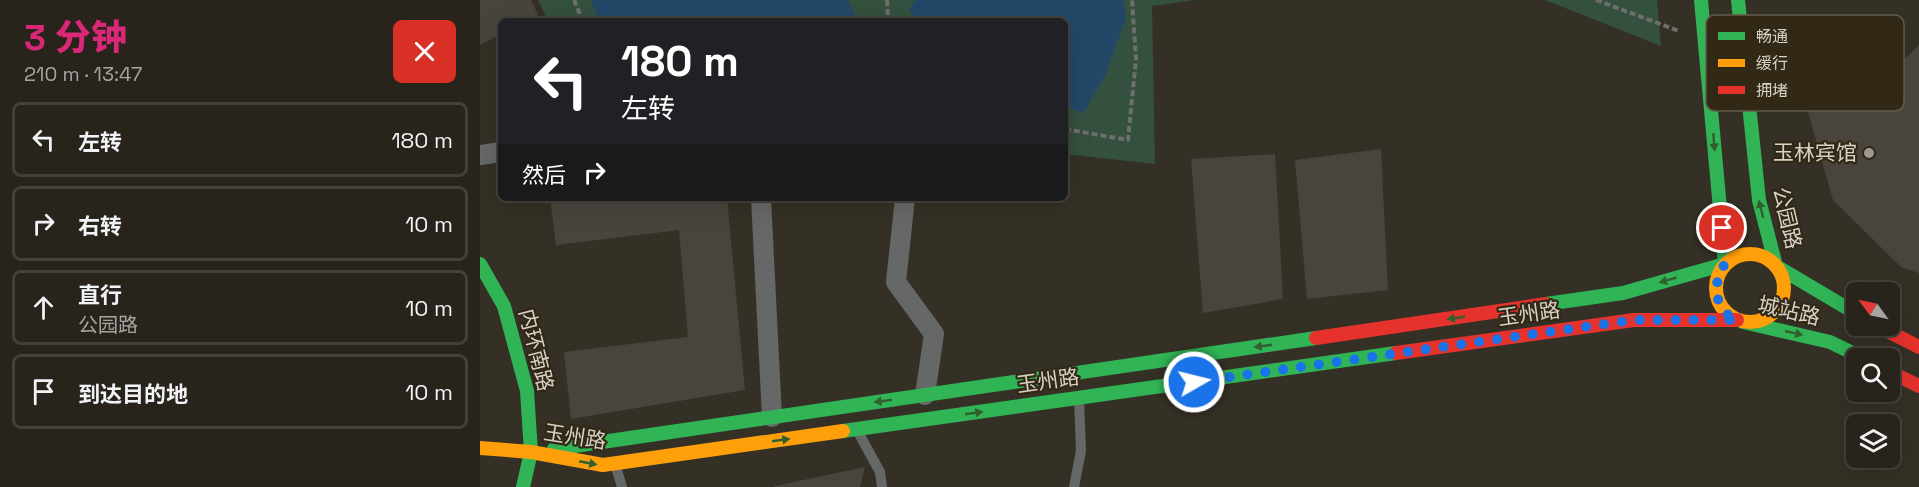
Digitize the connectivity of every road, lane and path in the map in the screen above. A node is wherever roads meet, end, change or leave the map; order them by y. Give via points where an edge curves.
1 (574, 0) edge
2 (887, 0) edge
3 (1132, 0) edge
4 (1596, 0) edge
5 (1701, 0) edge
6 (1738, 0) edge
7 (1740, 15) edge
8 (582, 18) edge
9 (888, 18) edge
10 (1705, 40) junction
11 (1706, 51) edge
12 (1711, 111) edge
13 (1750, 111) edge
14 (1068, 130) edge
15 (498, 152) edge
16 (480, 155) edge
17 (761, 201) edge
18 (905, 201) edge
19 (480, 264) edge
20 (1725, 264) junction
21 (1776, 266) junction
22 (1846, 307) edge
23 (1737, 320) junction
24 (1898, 336) edge
25 (1919, 347) edge
26 (1846, 350) edge
27 (1900, 377) edge
28 (1919, 386) edge
29 (925, 395) junction
30 (1079, 398) junction
31 (772, 417) junction
32 (857, 429) junction
33 (480, 448) edge
34 (531, 452) junction
35 (615, 464) junction
36 (524, 487) edge
37 (622, 487) edge
38 (882, 487) edge
39 (1074, 487) edge

1 - 8 path
2 - 9 path
3 - 14 path via 1136,59 1128,140
4 - 10 path
5 - 10 main road
7 -> 6 main road, 公园路
10 -> 11 main road
12 -> 20 main road
21 -> 13 main road, 公园路 via 1759,200
15 - 16 street
17 - 31 street
18 - 29 street via 896,282 934,334
19 - 34 main road, 内环南路 via 504,306 527,392
20 - 21 main road via 1745,254 1768,258
20 - 23 main road via 1718,274 1716,296 1727,314
20 -> 29 main road, 玉州路 via 1623,293
21 - 22 main road, 城站路
21 - 23 main road via 1785,289 1776,310 1758,322
23 -> 26 main road, 城站路 via 1830,342
23 - 30 main road, 玉州路 via 1634,320
24 - 25 main road
27 - 28 main road
29 -> 31 main road, 玉州路
32 -> 30 main road, 玉州路
30 - 39 lane via 1081,451
31 - 34 main road, 玉州路
35 -> 32 main road, 玉州路
32 - 38 lane via 880,472
33 - 34 main road
34 -> 35 main road, 玉州路
34 - 36 main road, 内环南路
35 - 37 lane

